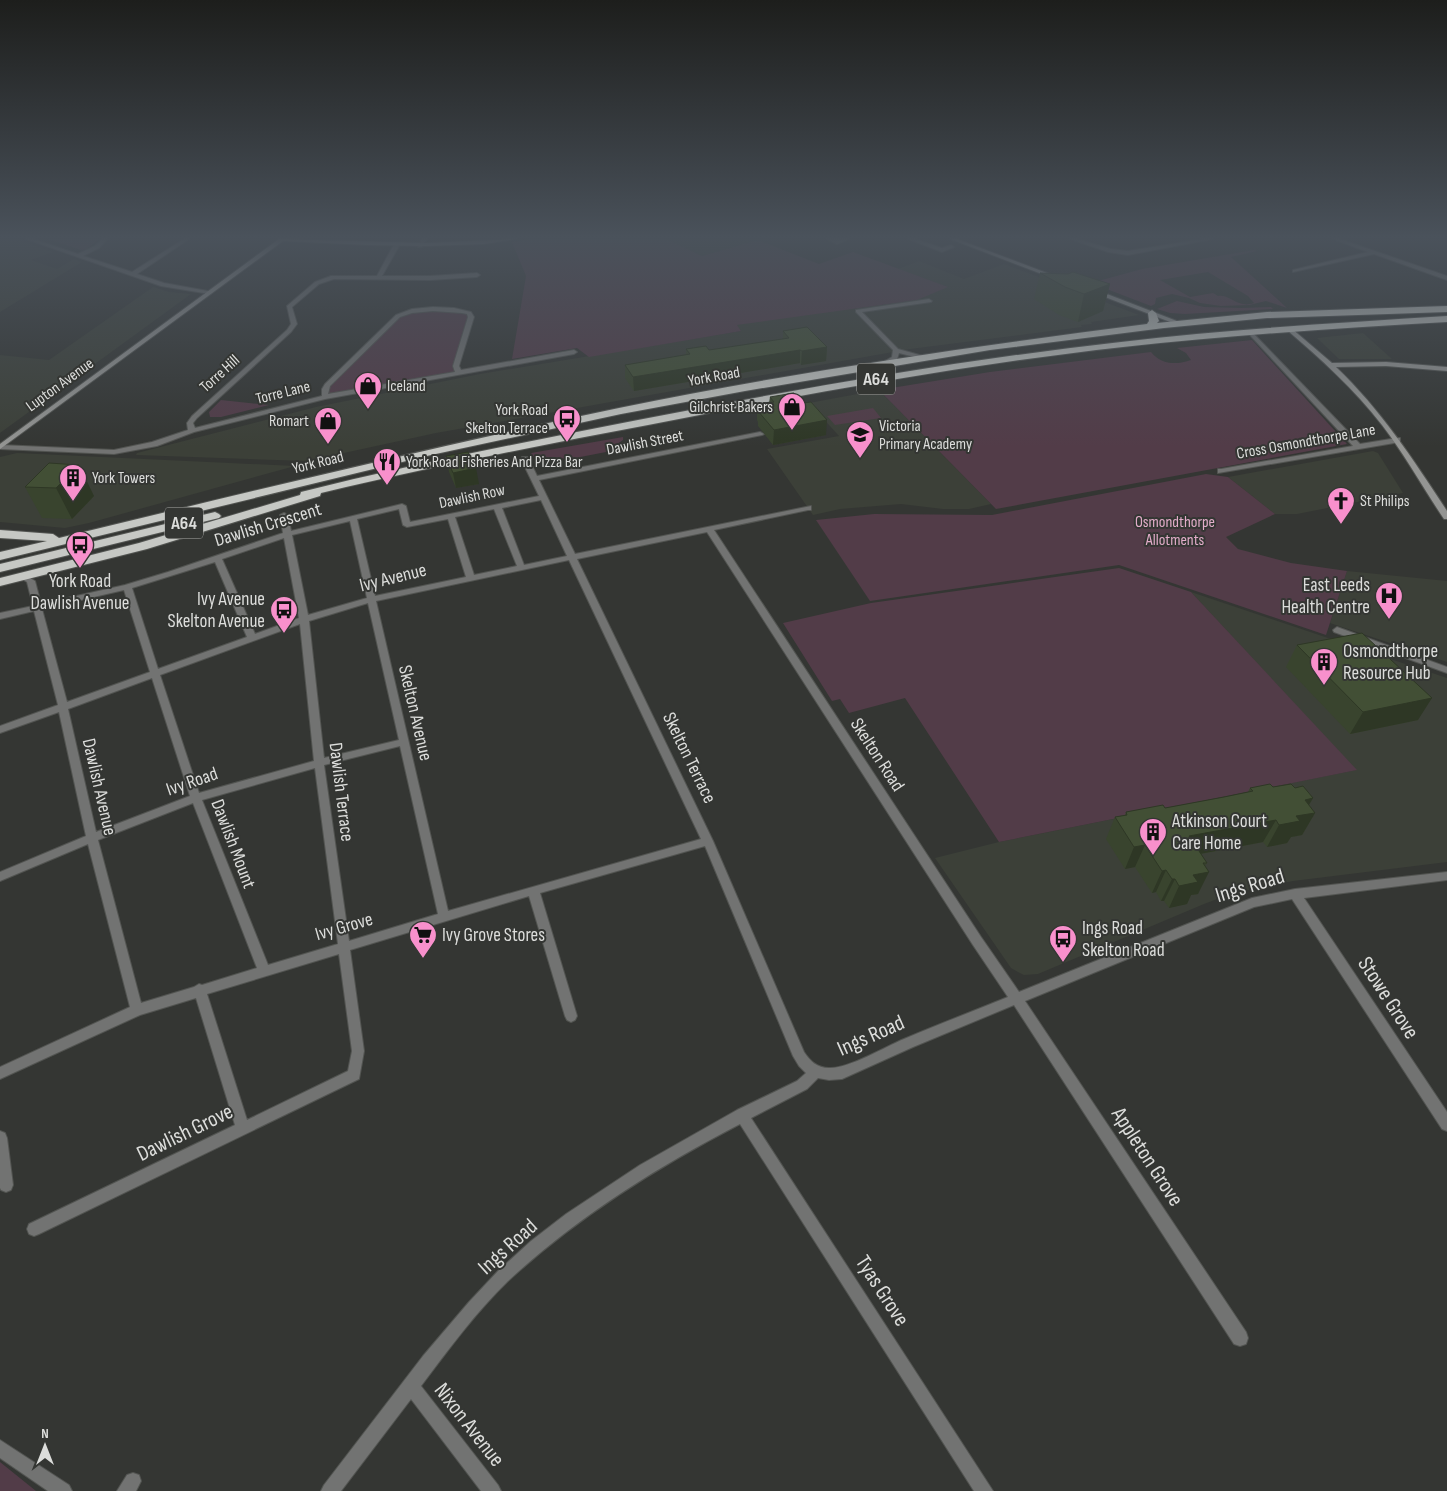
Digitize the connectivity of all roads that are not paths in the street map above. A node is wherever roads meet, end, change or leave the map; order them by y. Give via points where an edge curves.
1 (188, 309) edge
2 (290, 309) edge
3 (875, 309) edge
4 (1140, 309) edge
5 (1447, 309) edge
6 (1152, 313) junction
7 (1241, 318) junction
8 (1447, 319) edge
9 (1180, 324) junction
10 (1150, 327) junction
11 (1289, 329) junction
12 (1250, 332) junction
13 (1235, 333) junction
14 (896, 350) junction
15 (574, 352) dead end
16 (927, 358) junction
17 (881, 365) junction
18 (1329, 365) junction
19 (1447, 369) edge
20 (459, 372) junction
21 (325, 397) junction
22 (192, 431) junction
23 (760, 434) dead end
24 (1397, 440) junction
25 (1357, 446) junction
26 (0, 447) edge
27 (525, 459) dead end
28 (1221, 471) dead end
29 (368, 478) junction
30 (536, 479) junction
31 (544, 496) junction
32 (497, 506) junction
33 (808, 508) dead end
34 (284, 515) dead end
35 (451, 516) junction
36 (1447, 517) edge
37 (353, 518) junction
38 (407, 525) joint
39 (709, 529) junction
40 (0, 534) edge
41 (288, 534) junction
42 (72, 540) junction
43 (0, 556) edge
44 (217, 557) junction
45 (571, 558) junction
46 (521, 567) junction
47 (0, 568) edge
48 (23, 576) junction
49 (470, 577) junction
50 (0, 582) edge
51 (127, 587) junction
52 (372, 599) junction
53 (37, 607) junction
54 (0, 616) edge
55 (304, 619) junction
56 (1337, 630) dead end
57 (252, 638) junction
58 (1447, 670) edge
59 (156, 673) junction
60 (63, 707) junction
61 (0, 730) edge
62 (404, 742) junction
63 (319, 763) junction
64 (196, 798) junction
65 (92, 837) junction
66 (708, 841) junction
67 (1447, 876) edge
68 (0, 877) edge
69 (533, 890) junction
70 (1295, 894) junction
71 (444, 917) junction
72 (343, 947) junction
73 (264, 970) junction
74 (199, 989) junction
75 (1017, 999) junction
76 (137, 1010) junction
77 (571, 1016) dead end
78 (816, 1072) junction
79 (0, 1073) edge
80 (354, 1075) joint
81 (742, 1114) junction
82 (1447, 1124) edge
83 (244, 1128) junction
84 (0, 1138) edge
85 (6, 1186) dead end
86 (34, 1228) dead end
87 (1240, 1338) dead end
88 (411, 1386) junction
89 (0, 1448) edge
90 (63, 1491) edge
91 (330, 1491) edge
92 (492, 1491) edge
93 (984, 1491) edge

1 - 26 street, Lupton Avenue
2 - 22 street, Torre Hill via 294,324 289,331 194,417 190,423
3 - 14 street via 858,311
4 - 6 street
5 - 7 highway, York Road / A64
6 - 9 street
6 - 10 highway via 1154,320
7 - 9 highway, York Road / A64
7 - 11 highway via 1271,320
8 - 11 highway, York Road / A64
9 - 10 highway, York Road / A64
9 - 13 highway
10 - 16 highway, York Road / A64
11 - 12 highway, York Road / A64
11 - 18 street
12 - 13 highway, York Road / A64
12 - 25 street
13 - 29 highway, York Road / A64 via 1078,350 870,380 739,403
14 - 16 street
14 - 17 street via 895,358
15 - 20 street, Torre Lane
16 - 17 highway, York Road / A64
17 - 42 highway, York Road / A64 via 533,429
18 - 19 street via 1386,364
18 - 24 street via 1374,410
20 - 21 street, Torre Lane
20 - 21 street via 456,366 471,315 459,311 408,311 398,316 327,385
21 - 22 street, Torre Lane
22 - 26 street, Torre Lane via 154,444 114,452
23 - 30 street, Dawlish Street
24 - 25 street, Cross Osmondthorpe Lane
24 - 36 street
25 - 28 street, Cross Osmondthorpe Lane
27 - 30 street, Skelton Terrace
29 - 47 highway, York Road / A64
29 - 48 highway via 143,546
30 - 31 street, Skelton Terrace
31 - 32 street, Dawlish Row
31 - 45 street, Skelton Terrace
32 - 35 street, Dawlish Row
32 - 46 street
33 - 39 street, Ivy Avenue
34 - 41 street, Dawlish Terrace
35 - 38 street, Dawlish Row
35 - 49 street
37 - 38 street, Dawlish Crescent via 402,506
37 - 41 street, Dawlish Crescent
37 - 52 street, Skelton Avenue
39 - 45 street, Ivy Avenue
39 - 75 street, Skelton Road
40 - 42 highway, A64
41 - 44 street, Dawlish Crescent
41 - 55 street, Dawlish Terrace
42 - 43 highway, York Road / A64
44 - 51 street, Dawlish Crescent
44 - 57 street
45 - 46 street, Ivy Avenue
45 - 66 street, Skelton Terrace
46 - 49 street, Ivy Avenue
48 - 50 highway
48 - 53 street, Dawlish Avenue via 31,581
49 - 52 street, Ivy Avenue
51 - 53 street, Dawlish Crescent
51 - 59 street, Dawlish Mount
52 - 55 street, Ivy Avenue
52 - 62 street, Skelton Avenue
53 - 54 street, Dawlish Crescent
53 - 60 street, Dawlish Avenue
55 - 57 street, Ivy Avenue
55 - 63 street, Dawlish Terrace
56 - 58 street
57 - 59 street, Ivy Avenue
59 - 60 street, Ivy Avenue
59 - 64 street, Dawlish Mount
60 - 61 street, Ivy Avenue
60 - 65 street, Dawlish Avenue
62 - 63 street, Ivy Road
62 - 71 street, Skelton Avenue
63 - 64 street, Ivy Road
63 - 72 street, Dawlish Terrace
64 - 65 street, Ivy Road
64 - 73 street, Dawlish Mount
65 - 68 street, Ivy Road
65 - 76 street, Dawlish Avenue
66 - 69 street, Ivy Grove
66 - 78 street, Skelton Terrace via 799,1056
67 - 70 street, Ings Road
69 - 71 street, Ivy Grove
69 - 77 street
70 - 75 street, Ings Road via 1252,903
70 - 82 street, Stowe Grove
71 - 72 street, Ivy Grove
72 - 73 street, Ivy Grove
72 - 80 street, Dawlish Terrace via 358,1051
73 - 74 street, Ivy Grove
74 - 76 street, Ivy Grove
74 - 83 street
75 - 78 street, Ings Road via 842,1073
75 - 87 street, Appleton Grove
76 - 79 street, Ivy Grove
78 - 81 street, Ings Road via 802,1085
80 - 83 street, Dawlish Grove
81 - 88 street, Ings Road via 619,1187 503,1276
81 - 93 street, Tyas Grove
83 - 86 street, Dawlish Grove
84 - 85 street
88 - 91 street, Ings Road
88 - 92 street, Nixon Avenue
89 - 90 street

